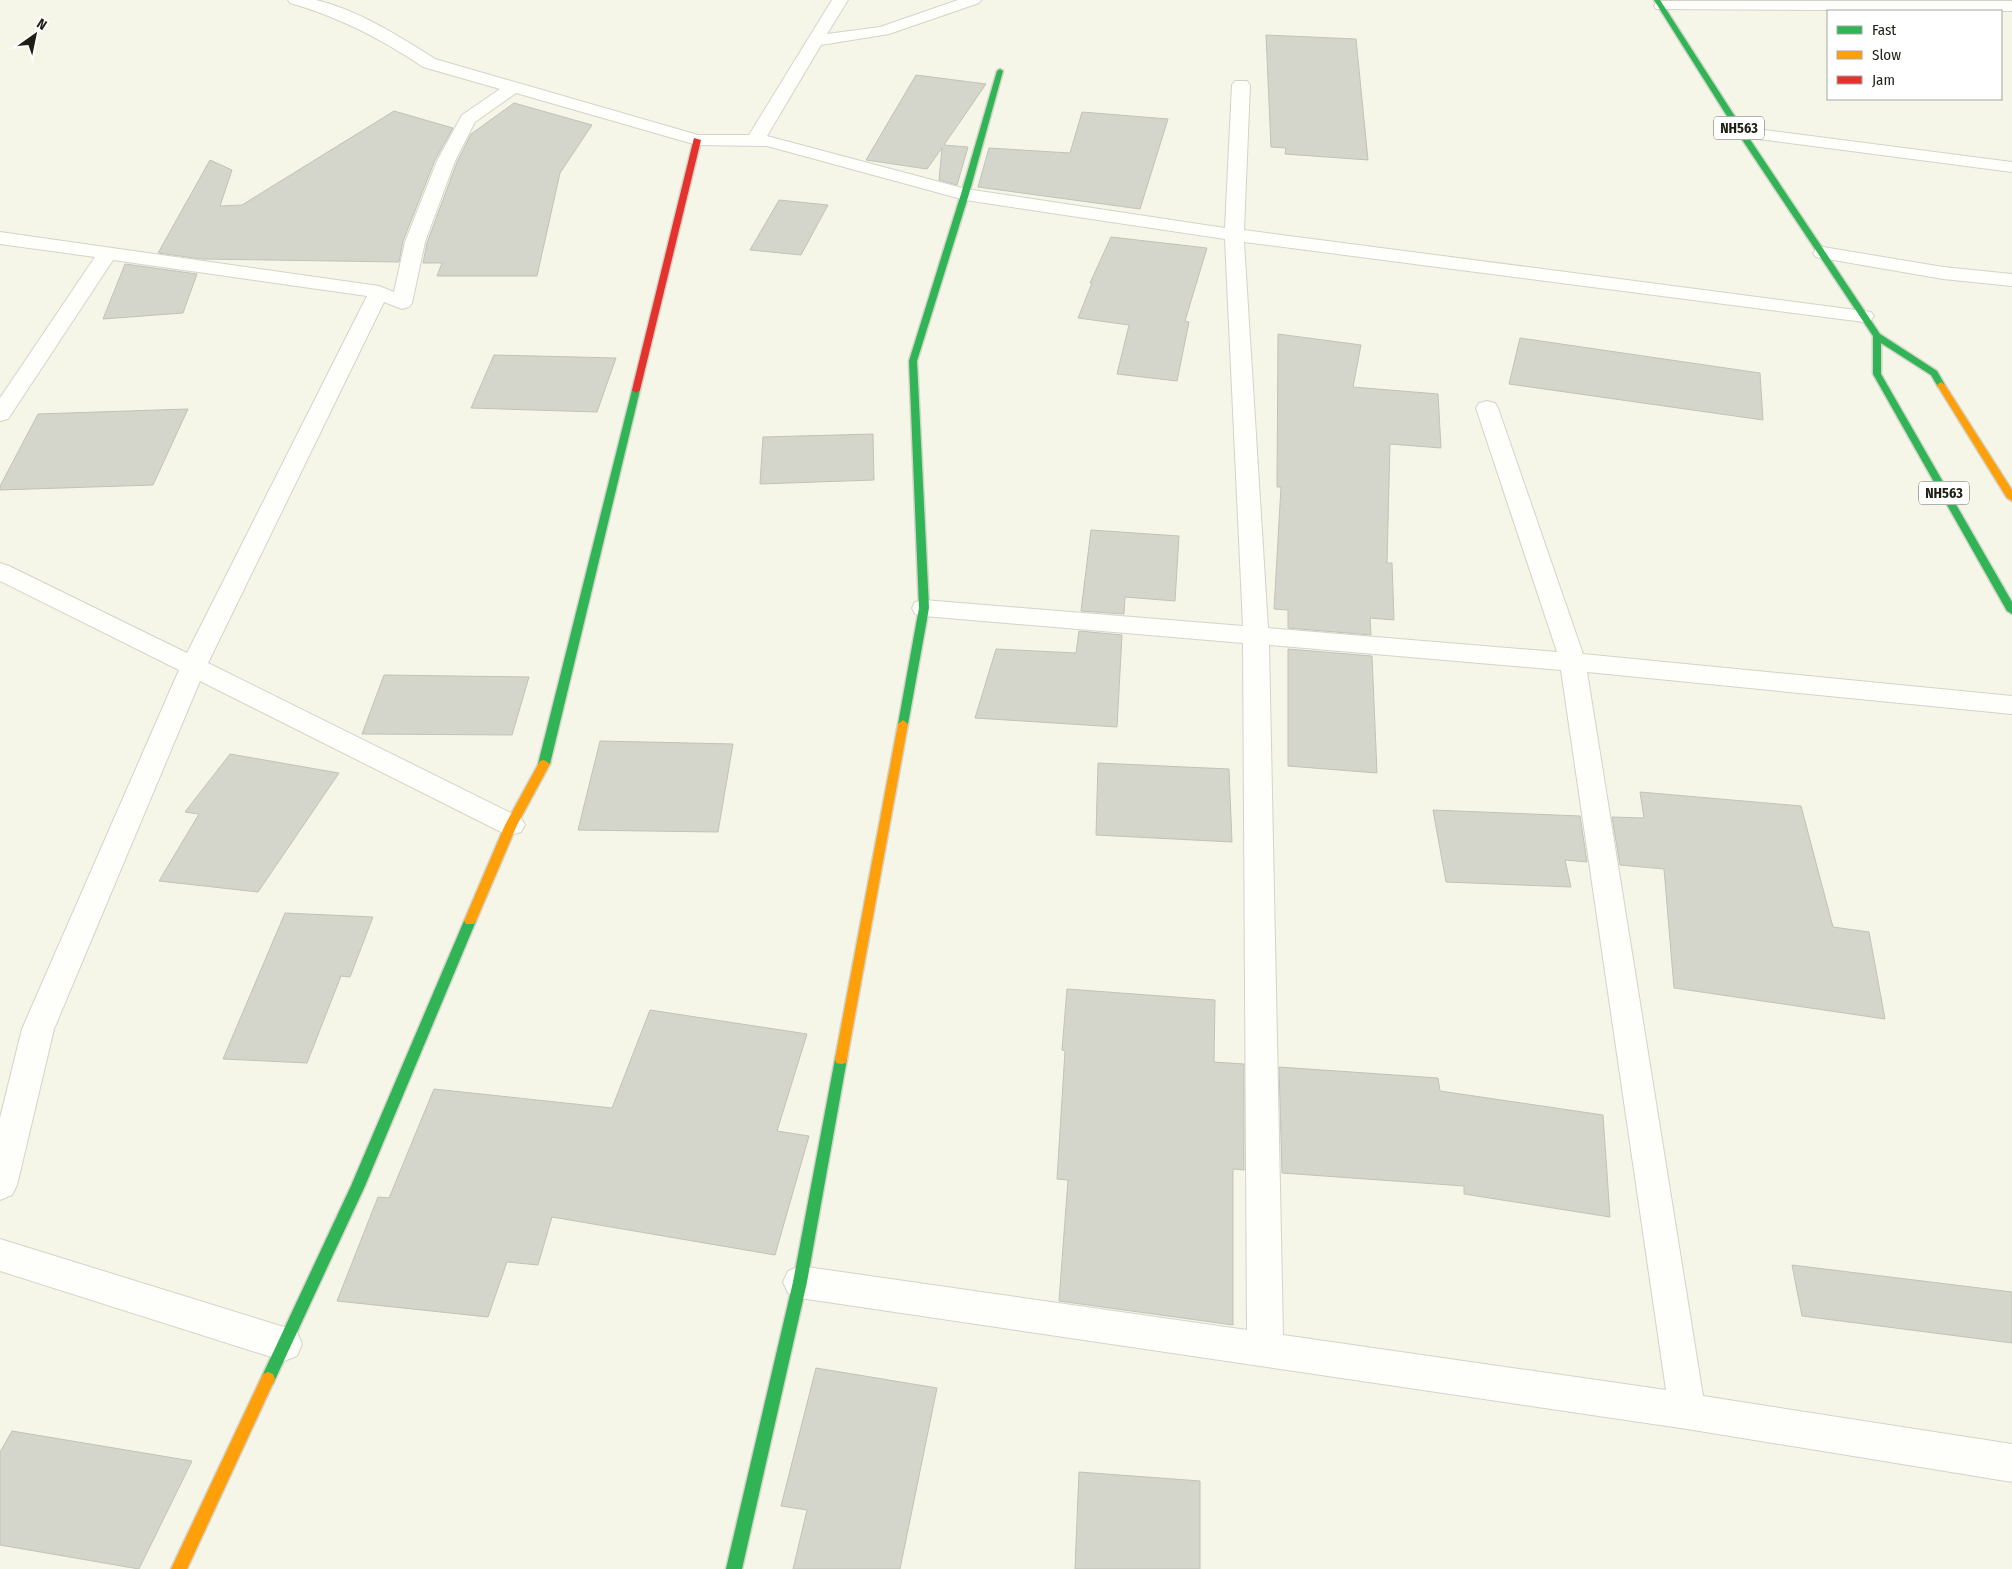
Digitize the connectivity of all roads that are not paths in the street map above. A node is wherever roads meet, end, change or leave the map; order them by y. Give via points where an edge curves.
1 (296, 0) edge
2 (840, 0) edge
3 (973, 0) edge
4 (1660, 3) edge
5 (2012, 6) edge
6 (816, 41) junction
7 (1000, 71) dead end
8 (1241, 85) dead end
9 (514, 87) junction
10 (1741, 132) junction
11 (697, 140) junction
12 (755, 140) junction
13 (2012, 167) edge
14 (965, 194) junction
15 (1234, 235) junction
16 (0, 238) edge
17 (108, 252) junction
18 (1823, 253) junction
19 (2012, 280) edge
20 (379, 292) junction
21 (1864, 316) junction
22 (1877, 336) junction
23 (1487, 408) dead end
24 (0, 414) edge
25 (2012, 498) edge
26 (0, 571) edge
27 (924, 608) junction
28 (2012, 611) edge
29 (1256, 635) junction
30 (1573, 662) junction
31 (193, 667) junction
32 (2012, 705) edge
33 (511, 825) junction
34 (0, 1185) edge
35 (0, 1255) edge
36 (800, 1282) junction
37 (284, 1344) junction
38 (1266, 1350) junction
39 (1687, 1411) junction
40 (2012, 1463) edge
41 (179, 1569) edge
42 (734, 1569) edge

1 - 9 street via 318,5 401,43 429,63
2 - 6 street
3 - 6 street via 883,31
4 - 5 street
4 - 10 main road, NH563
6 - 12 street
7 - 14 main road
8 - 15 street
9 - 11 street
9 - 20 street via 468,119 446,161 415,242 402,303
10 - 13 street
10 - 18 main road, NH563
11 - 12 street
11 - 33 main road via 546,760
12 - 14 street
14 - 15 street
14 - 27 main road via 913,361
15 - 21 street
15 - 29 street
16 - 17 street
17 - 20 street
17 - 24 street
18 - 19 street via 1943,273
18 - 21 main road, NH563
20 - 31 street
21 - 22 main road, NH563
22 - 25 main road, NH563 via 1934,372
22 - 28 main road, NH563 via 1876,374
23 - 30 street
26 - 31 street
27 - 29 street
27 - 36 main road
29 - 30 street
29 - 38 street
30 - 32 street
30 - 39 street
31 - 33 street
31 - 34 street via 38,1029
33 - 37 main road via 358,1186
35 - 37 street
36 - 38 street
36 - 42 main road
37 - 41 main road
38 - 39 street
39 - 40 street

